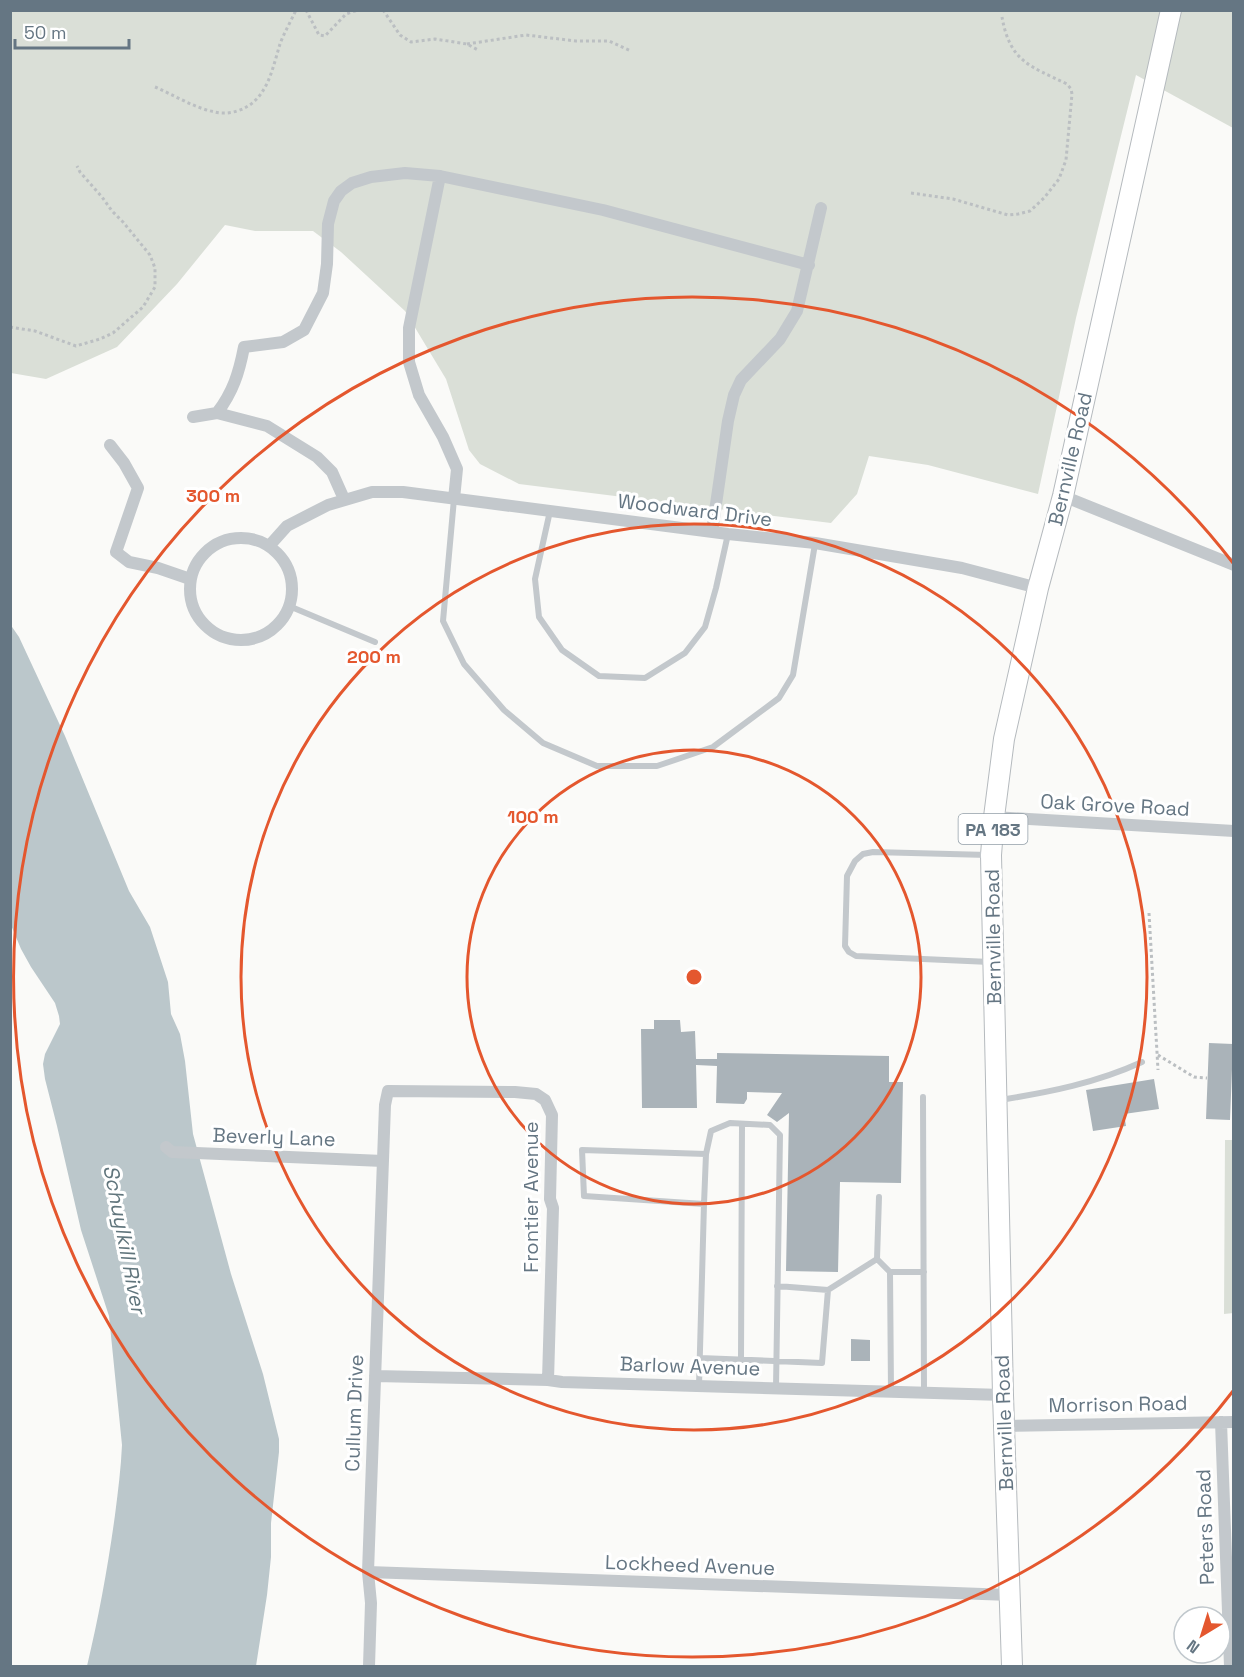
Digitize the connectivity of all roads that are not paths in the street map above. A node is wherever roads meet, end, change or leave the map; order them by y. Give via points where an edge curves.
1 (1171, 10) edge
2 (440, 176) junction
3 (821, 208) dead end
4 (809, 265) junction
5 (217, 413) junction
6 (193, 417) dead end
7 (110, 446) dead end
8 (1063, 496) junction
9 (344, 499) junction
10 (454, 499) junction
11 (550, 512) junction
12 (712, 532) junction
13 (728, 534) junction
14 (815, 543) junction
15 (270, 546) junction
16 (1233, 565) edge
17 (190, 579) junction
18 (1038, 588) junction
19 (290, 606) junction
20 (375, 642) dead end
21 (994, 817) junction
22 (1233, 831) edge
23 (991, 855) junction
24 (994, 962) junction
25 (1142, 1062) dead end
26 (923, 1097) dead end
27 (997, 1100) junction
28 (742, 1124) junction
29 (166, 1147) dead end
30 (706, 1154) junction
31 (382, 1161) junction
32 (879, 1197) dead end
33 (704, 1204) junction
34 (877, 1259) junction
35 (890, 1272) junction
36 (924, 1272) junction
37 (777, 1286) junction
38 (828, 1290) junction
39 (700, 1358) junction
40 (741, 1360) junction
41 (776, 1361) junction
42 (375, 1376) junction
43 (548, 1380) junction
44 (699, 1386) junction
45 (776, 1388) junction
46 (891, 1391) junction
47 (924, 1392) junction
48 (1003, 1395) junction
49 (1227, 1422) edge
50 (1004, 1426) junction
51 (368, 1572) junction
52 (1010, 1595) junction
53 (369, 1666) edge
54 (1012, 1666) edge
55 (1230, 1666) edge

1 - 8 main road, Bernville Road / PA 183
2 - 4 street via 603,210
2 - 5 street via 405,173 371,177 341,191 328,224 323,293 304,330 284,342 244,347 239,373
2 - 10 street via 409,328 409,362 418,395 457,469
3 - 4 street
4 - 12 street via 797,311 780,339 741,380 734,395
5 - 6 street
5 - 9 street via 267,426 317,458 332,472
7 - 17 street via 138,488 116,552 129,562
8 - 16 street
8 - 18 main road, Bernville Road / PA 183
9 - 10 street, Woodward Drive via 372,492 403,492
9 - 15 street, Woodward Drive via 287,526
10 - 11 street, Woodward Drive
10 - 14 lane via 443,621 464,664 504,710 543,743 597,766 657,766 713,747 780,698 793,675
11 - 12 street, Woodward Drive
11 - 13 lane via 535,579 539,617 562,650 599,676 645,678 685,653 705,627
12 - 13 street, Woodward Drive
13 - 14 street, Woodward Drive
14 - 18 street, Woodward Drive via 962,568
15 - 17 street via 251,538 231,538 212,546 198,561
15 - 19 street via 284,560 292,578
17 - 19 street via 190,600 199,618 213,632 232,640 252,640 271,632
18 - 21 main road, Bernville Road / PA 183 via 1004,739
19 - 20 lane
21 - 22 street, Oak Grove Road
21 - 23 main road, Bernville Road / PA 183
23 - 24 main road, Bernville Road / PA 183
23 - 24 lane via 863,854 847,876 845,946 856,956
24 - 27 main road, Bernville Road / PA 183
25 - 27 lane via 1080,1085
26 - 36 lane
27 - 48 main road, Bernville Road / PA 183
28 - 30 lane via 730,1123 711,1131
28 - 37 lane via 770,1125 780,1135
28 - 40 lane
29 - 31 street, Beverly Lane via 172,1152
30 - 33 lane
30 - 33 lane via 582,1150 584,1196
31 - 42 street, Cullum Drive
31 - 43 street, Frontier Avenue via 388,1091 515,1092 536,1094 545,1100 552,1115 553,1208
32 - 34 lane
33 - 39 lane
34 - 35 lane
34 - 38 lane
35 - 36 lane
35 - 46 lane
36 - 47 lane
37 - 38 lane
37 - 41 lane
38 - 41 lane via 822,1363
39 - 40 lane
39 - 44 lane
40 - 41 lane
41 - 45 lane
42 - 43 street, Barlow Avenue
42 - 51 street, Cullum Drive
43 - 44 street, Barlow Avenue
44 - 45 street, Barlow Avenue
45 - 46 street, Barlow Avenue
46 - 47 street, Barlow Avenue
47 - 48 street, Barlow Avenue
48 - 50 main road, Bernville Road / PA 183
49 - 50 street, Morrison Road
49 - 55 street, Peters Road
50 - 52 main road, Bernville Road / PA 183
51 - 52 street, Lockheed Avenue
51 - 53 street, Cullum Drive
52 - 54 main road, Bernville Road / PA 183

